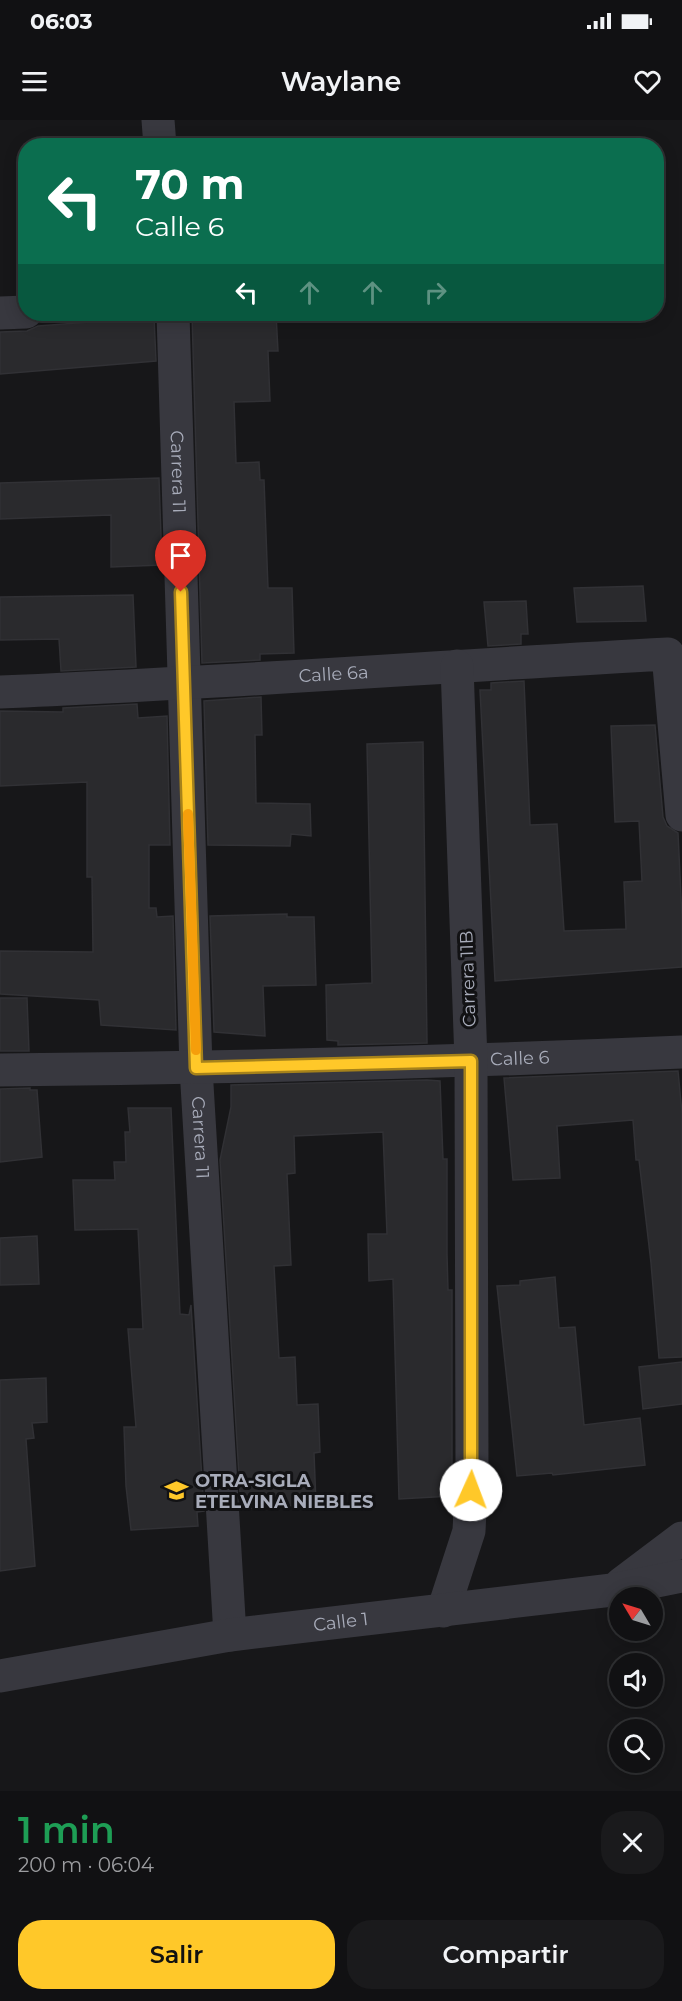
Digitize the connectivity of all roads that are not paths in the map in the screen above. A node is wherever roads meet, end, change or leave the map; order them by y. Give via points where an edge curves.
1 (158, 120) edge
2 (159, 138) edge
3 (18, 312) edge
4 (0, 313) edge
5 (173, 321) edge
6 (457, 666) junction
7 (184, 684) junction
8 (0, 692) edge
9 (682, 815) edge
10 (682, 1052) edge
11 (471, 1061) junction
12 (196, 1068) junction
13 (0, 1070) edge
14 (682, 1538) edge
15 (682, 1576) edge
16 (616, 1587) edge
17 (627, 1587) edge
18 (609, 1590) edge
19 (443, 1611) junction
20 (230, 1635) junction
21 (0, 1676) edge

1 - 2 street
3 - 4 street
5 - 7 street, Carrera 11
6 - 7 street, Calle 6a
6 - 9 street, Calle 6a via 668,654
6 - 11 street, Carrera 11B
7 - 8 street, Calle 6a
7 - 12 street, Carrera 11
10 - 11 street, Calle 6
11 - 12 street, Calle 6
11 - 19 street, Carrera 11B via 469,1531
12 - 13 street, Calle 6
12 - 20 street, Carrera 11
14 - 16 street
15 - 17 street, Calle 1
18 - 19 street, Calle 1
19 - 20 street, Calle 1
20 - 21 street, Calle 1

